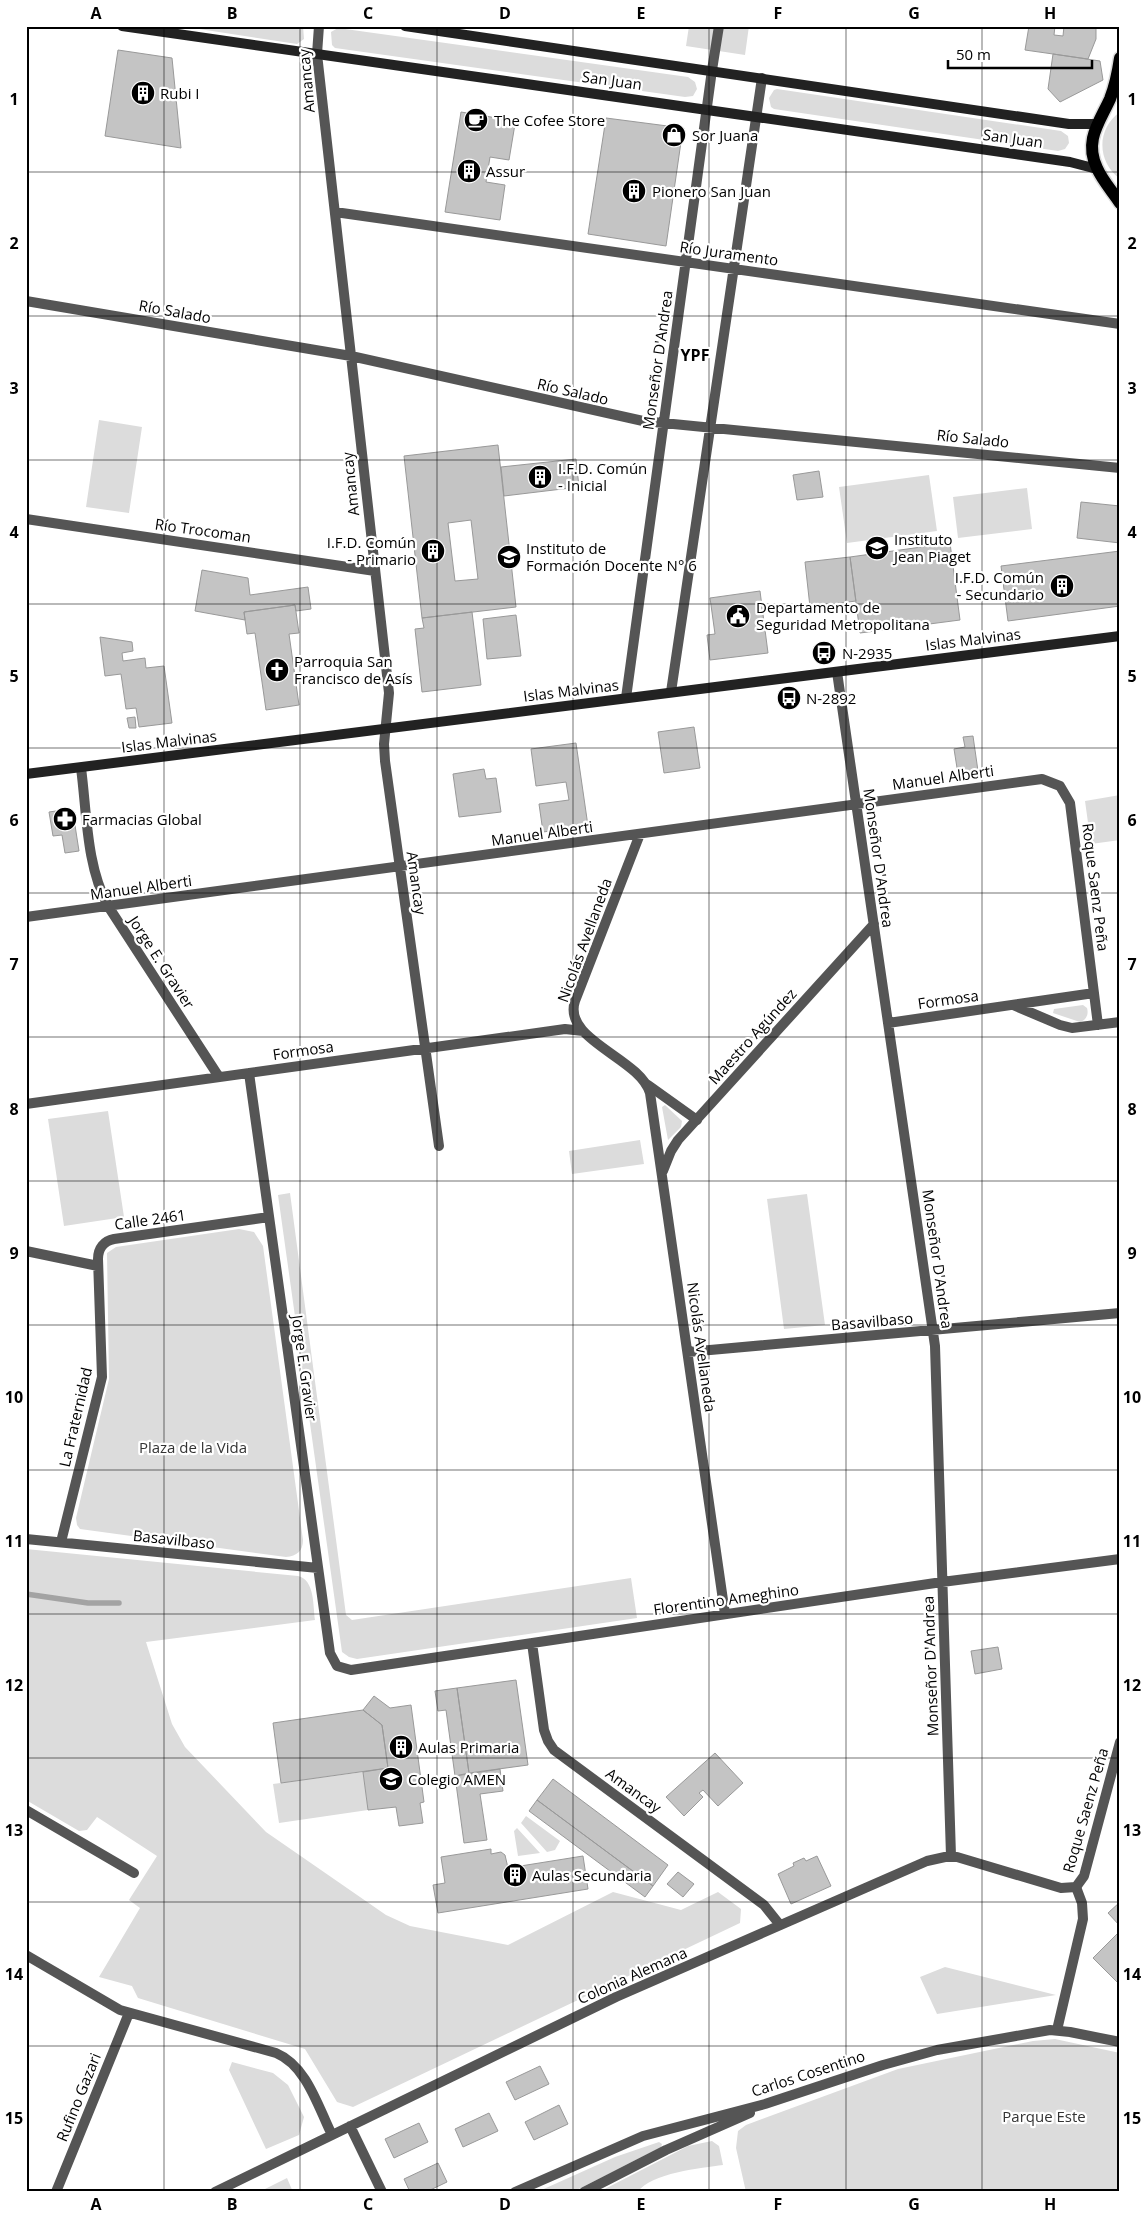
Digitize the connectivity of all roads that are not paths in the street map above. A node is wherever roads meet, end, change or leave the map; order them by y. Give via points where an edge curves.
1 (122, 26) edge
2 (319, 26) edge
3 (405, 26) edge
4 (719, 26) edge
5 (318, 54) junction
6 (1120, 58) edge
7 (712, 70) junction
8 (762, 78) junction
9 (1120, 100) edge
10 (707, 109) junction
11 (1104, 111) junction
12 (756, 116) junction
13 (1096, 124) junction
14 (1097, 169) junction
15 (1106, 181) junction
16 (1120, 190) edge
17 (1120, 204) edge
18 (335, 212) junction
19 (686, 262) junction
20 (733, 269) junction
21 (26, 301) edge
22 (1120, 324) edge
23 (351, 356) junction
24 (663, 423) junction
25 (710, 428) junction
26 (1120, 468) edge
27 (26, 519) edge
28 (375, 571) junction
29 (1120, 636) edge
30 (837, 672) junction
31 (671, 692) junction
32 (626, 698) junction
33 (386, 729) junction
34 (81, 768) junction
35 (26, 774) edge
36 (1060, 786) joint
37 (856, 804) junction
38 (640, 834) junction
39 (400, 868) junction
40 (108, 906) junction
41 (26, 917) edge
42 (874, 924) junction
43 (1094, 993) junction
44 (1012, 1005) junction
45 (1120, 1022) edge
46 (888, 1023) junction
47 (1098, 1025) junction
48 (583, 1031) junction
49 (426, 1048) junction
50 (249, 1073) junction
51 (219, 1077) junction
52 (648, 1085) junction
53 (26, 1104) edge
54 (697, 1120) junction
55 (439, 1146) dead end
56 (662, 1175) junction
57 (269, 1217) junction
58 (26, 1251) edge
59 (98, 1266) junction
60 (1120, 1313) edge
61 (933, 1330) junction
62 (688, 1352) junction
63 (26, 1539) edge
64 (61, 1542) junction
65 (1120, 1559) edge
66 (318, 1568) junction
67 (942, 1582) junction
68 (725, 1614) junction
69 (532, 1643) junction
70 (337, 1666) joint
71 (1120, 1742) edge
72 (26, 1810) edge
73 (951, 1856) junction
74 (134, 1873) dead end
75 (1076, 1887) junction
76 (780, 1925) junction
77 (26, 1955) edge
78 (129, 2013) junction
79 (1057, 2030) junction
80 (1120, 2042) edge
81 (785, 2098) junction
82 (350, 2126) junction
83 (332, 2135) junction
84 (56, 2192) edge
85 (215, 2192) edge
86 (382, 2192) edge
87 (515, 2192) edge
88 (584, 2192) edge

1 - 5 main road, San Juan
2 - 5 street, Amancay
3 - 7 main road, San Juan
4 - 7 street, Monseñor D'Andrea
5 - 10 main road, San Juan
5 - 18 street, Amancay
6 - 11 main road
7 - 8 main road, San Juan
7 - 10 street, Monseñor D'Andrea
8 - 12 street
8 - 13 main road, San Juan via 1069,124
9 - 11 main road
10 - 12 main road, San Juan
10 - 19 street, Monseñor D'Andrea
11 - 13 main road
12 - 14 main road, San Juan via 1070,162
12 - 20 street
13 - 14 main road via 1091,139
14 - 15 main road
15 - 16 main road
15 - 17 main road
18 - 19 street, Río Juramento
18 - 23 street, Amancay
19 - 20 street, Río Juramento
19 - 24 street, Monseñor D'Andrea
20 - 22 street, Río Juramento
20 - 25 street
21 - 23 street, Río Salado
23 - 24 street, Río Salado
23 - 28 street, Amancay
24 - 25 street, Río Salado
24 - 32 street, Monseñor D'Andrea
25 - 26 street, Río Salado
25 - 31 street
27 - 28 street, Río Trocoman
28 - 33 street, Amancay via 389,693
29 - 30 main road, Islas Malvinas
30 - 31 main road, Islas Malvinas
30 - 37 street, Monseñor D'Andrea
31 - 32 main road, Islas Malvinas
32 - 33 main road, Islas Malvinas
33 - 34 main road, Islas Malvinas
33 - 39 street, Amancay via 385,760
34 - 35 main road, Islas Malvinas
34 - 40 street, Jorge E. Gravier via 94,869
36 - 37 street, Manuel Alberti via 1049,780 1036,779
36 - 43 street, Roque Saenz Peña via 1068,796 1071,809
37 - 38 street, Manuel Alberti
37 - 42 street, Monseñor D'Andrea
38 - 39 street, Manuel Alberti
38 - 48 street, Nicolás Avellaneda via 574,1005 575,1021
39 - 40 street, Manuel Alberti
39 - 49 street, Amancay
40 - 41 street, Manuel Alberti
40 - 51 street, Jorge E. Gravier
42 - 46 street, Monseñor D'Andrea
42 - 54 street, Maestro Agúndez
43 - 44 street, Formosa
43 - 47 street, Roque Saenz Peña
44 - 46 street, Formosa
44 - 47 street via 1066,1027
45 - 47 street
46 - 61 street, Monseñor D'Andrea
48 - 49 street, Formosa via 565,1029
48 - 52 street via 640,1075
49 - 50 street, Formosa
49 - 55 street, Amancay
50 - 51 street, Formosa
50 - 57 street, Jorge E. Gravier
51 - 53 street, Formosa
52 - 54 street
52 - 56 street, Nicolás Avellaneda
54 - 56 street, Maestro Agúndez via 671,1150
56 - 62 street, Nicolás Avellaneda
57 - 59 street, Calle 2461 via 110,1240 100,1247
57 - 66 street, Jorge E. Gravier
58 - 59 street
59 - 64 street, La Fraternidad via 102,1377
60 - 61 street, Basavilbaso
61 - 62 street, Basavilbaso
61 - 67 street, Monseñor D'Andrea
62 - 68 street, Nicolás Avellaneda
63 - 64 street, Basavilbaso
64 - 66 street, Basavilbaso
65 - 67 street, Florentino Ameghino
66 - 70 street, Jorge E. Gravier via 330,1653
67 - 68 street, Florentino Ameghino
67 - 73 street, Monseñor D'Andrea
68 - 69 street, Florentino Ameghino
69 - 70 street, Florentino Ameghino via 351,1670
69 - 76 street, Amancay via 544,1730 554,1750 764,1905
71 - 75 street, Roque Saenz Peña via 1084,1876
72 - 74 street
73 - 75 street, Colonia Alemana via 1061,1888
73 - 76 street, Colonia Alemana via 927,1861
75 - 79 street, Roque Saenz Peña via 1083,1919
76 - 82 street, Colonia Alemana via 616,1997
77 - 78 street
78 - 83 street via 289,2060 304,2077
78 - 84 street, Rufino Gazari
79 - 80 street, Carlos Cosentino
79 - 81 street, Carlos Cosentino via 938,2050
81 - 87 street, Carlos Cosentino via 631,2140
81 - 88 street via 685,2141
82 - 83 street, Colonia Alemana
82 - 86 street
83 - 85 street, Colonia Alemana

